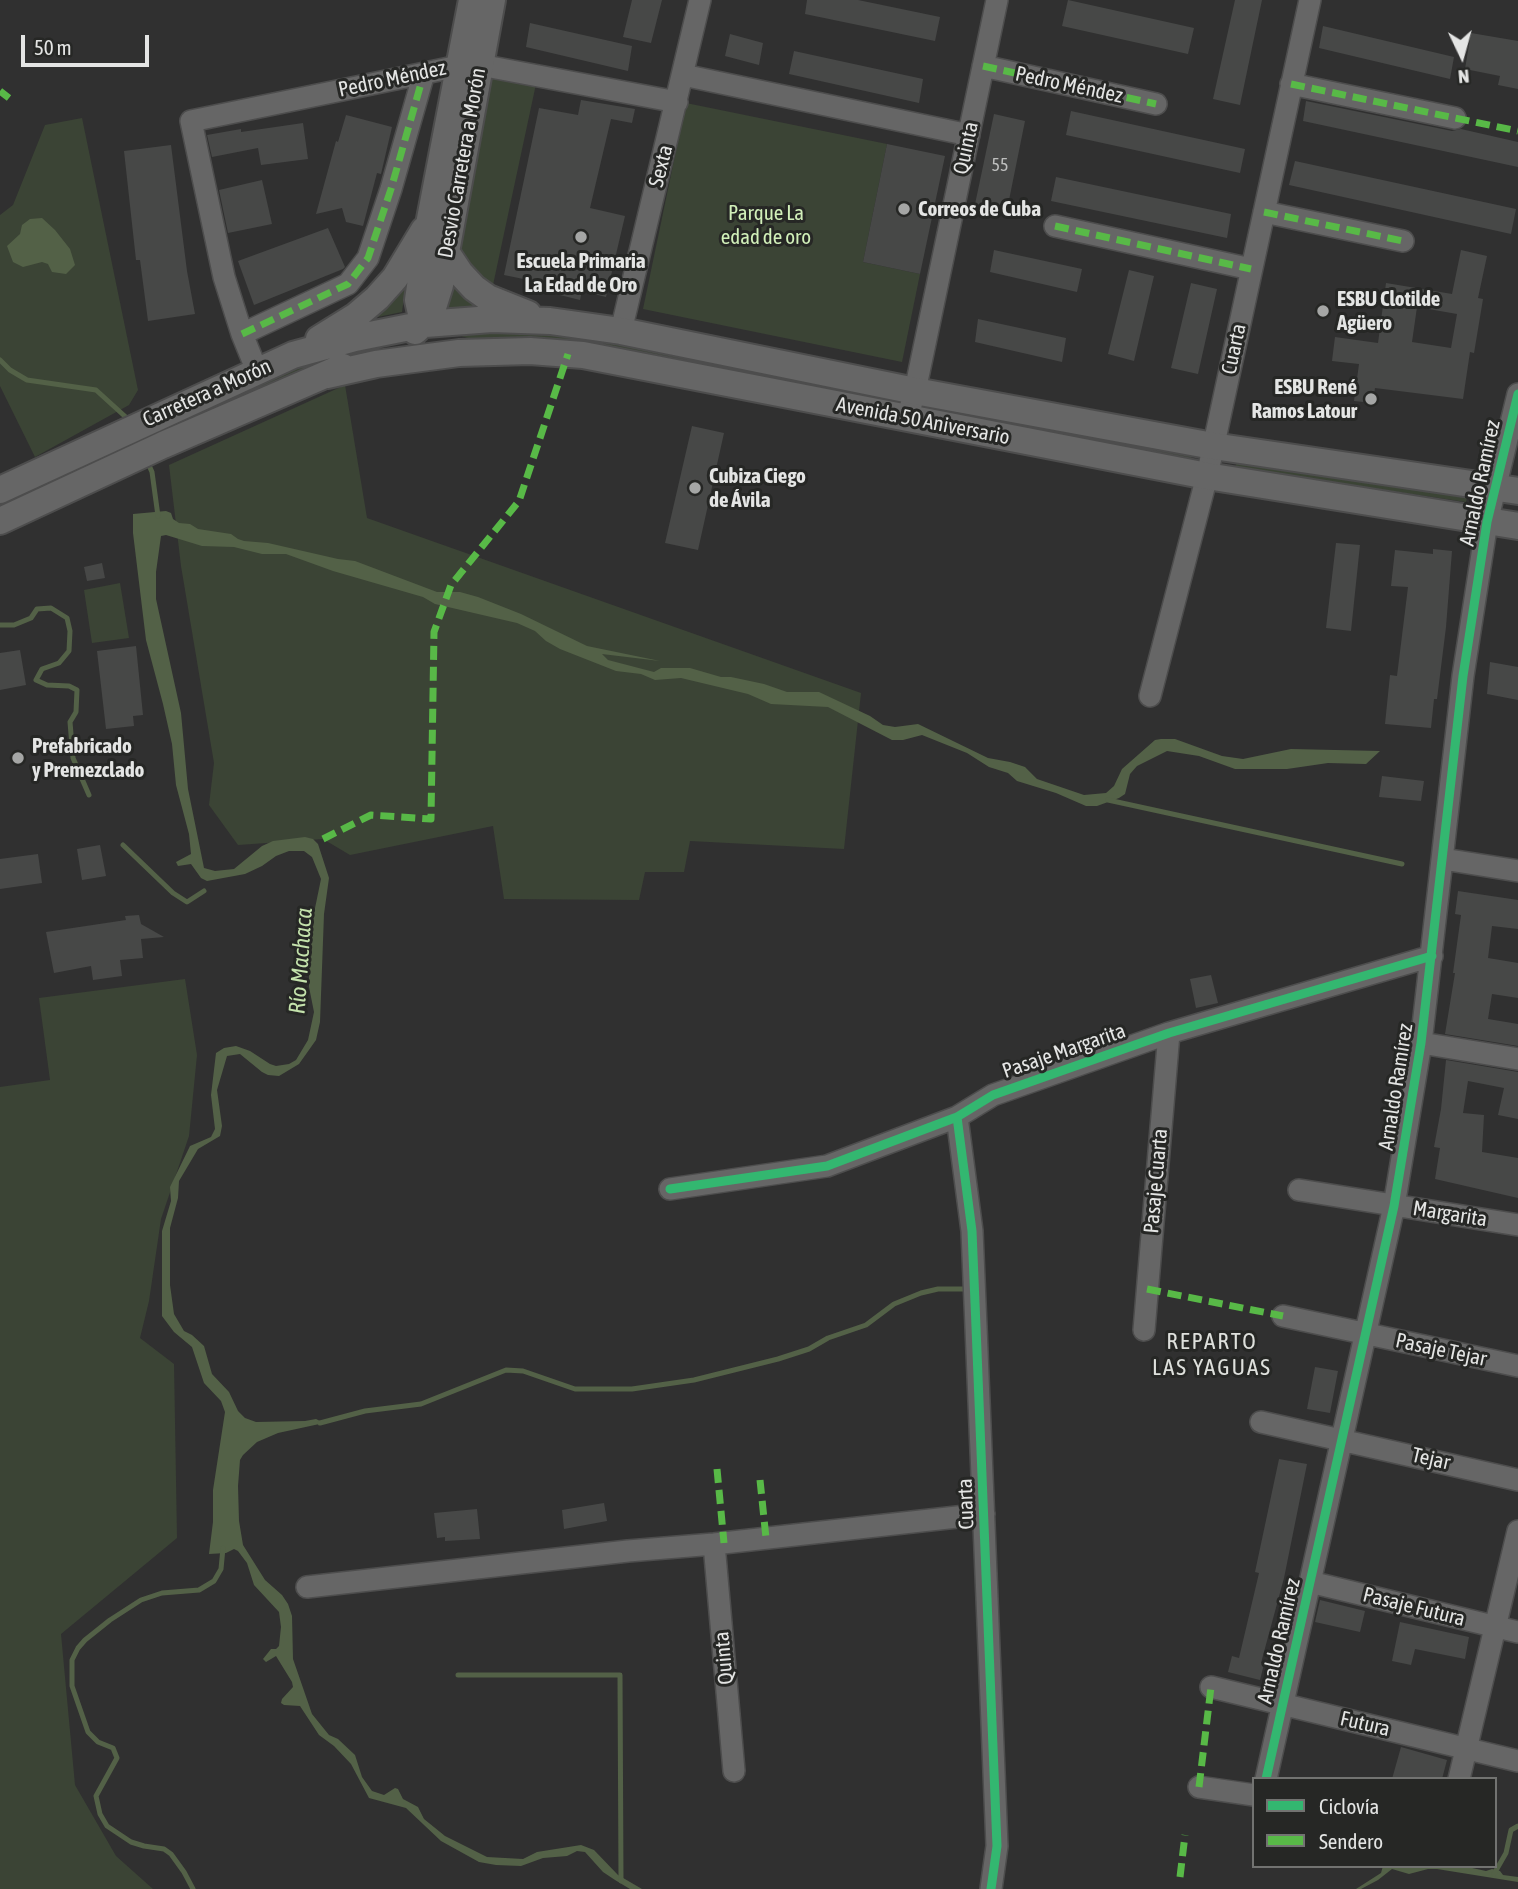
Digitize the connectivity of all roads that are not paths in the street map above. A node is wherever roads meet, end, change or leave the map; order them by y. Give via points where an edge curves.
1 (472, 0) edge
2 (492, 0) edge
3 (700, 0) edge
4 (997, 0) edge
5 (1310, 0) edge
6 (469, 65) junction
7 (983, 66) junction
8 (424, 73) junction
9 (683, 75) junction
10 (1291, 84) junction
11 (677, 102) junction
12 (1156, 104) dead end
13 (1455, 118) dead end
14 (969, 135) junction
15 (1264, 212) junction
16 (430, 219) junction
17 (1055, 226) dead end
18 (1403, 241) dead end
19 (446, 252) junction
20 (1251, 269) junction
21 (550, 321) junction
22 (425, 324) junction
23 (621, 331) junction
24 (242, 334) junction
25 (459, 353) junction
26 (293, 355) junction
27 (771, 361) junction
28 (257, 371) junction
29 (327, 375) junction
30 (765, 391) junction
31 (915, 391) junction
32 (1518, 394) edge
33 (907, 419) junction
34 (1213, 446) junction
35 (1207, 476) junction
36 (0, 490) edge
37 (1506, 490) edge
38 (0, 521) edge
39 (1487, 522) junction
40 (1518, 526) edge
41 (1150, 696) dead end
42 (1443, 859) junction
43 (1518, 871) edge
44 (1432, 956) junction
45 (1169, 1033) junction
46 (1422, 1043) junction
47 (1518, 1059) edge
48 (957, 1117) junction
49 (670, 1189) dead end
50 (1299, 1190) dead end
51 (1394, 1206) junction
52 (1518, 1226) edge
53 (1283, 1316) dead end
54 (1144, 1330) dead end
55 (1367, 1335) junction
56 (1518, 1366) edge
57 (1261, 1422) dead end
58 (1343, 1439) junction
59 (1518, 1480) edge
60 (984, 1514) junction
61 (1518, 1531) edge
62 (714, 1544) junction
63 (1310, 1582) junction
64 (307, 1587) dead end
65 (1495, 1627) junction
66 (1518, 1632) edge
67 (1211, 1687) dead end
68 (1282, 1704) junction
69 (1467, 1748) junction
70 (1518, 1761) edge
71 (734, 1772) dead end
72 (1266, 1777) edge
73 (1460, 1777) edge
74 (1199, 1787) dead end
75 (1252, 1795) edge
76 (991, 1889) edge

1 - 6 main road, Desvio Carretera a Morón
2 - 6 main road, Desvio Carretera a Morón
3 - 9 street, Sexta
4 - 7 street, Quinta
5 - 10 street, Cuarta
6 - 8 street, Pedro Méndez
6 - 11 street, Pedro Méndez
6 - 16 main road, Desvio Carretera a Morón
6 - 19 main road, Desvio Carretera a Morón
7 - 12 street, Pedro Méndez
7 - 14 street, Quinta
8 - 24 street via 368,258 348,284
8 - 24 street, Pedro Méndez via 191,121 224,277
9 - 11 street, Sexta
9 - 14 street
10 - 13 street
10 - 15 street, Cuarta
11 - 23 street, Sexta
14 - 31 street, Quinta
15 - 18 street
15 - 20 street, Cuarta
16 - 22 main road, Desvio Carretera a Morón via 418,300
16 - 26 main road via 395,278 377,298
17 - 20 street
19 - 21 main road via 460,273 488,298
19 - 22 main road, Desvio Carretera a Morón via 435,306
20 - 34 street, Cuarta
21 - 22 main road, Avenida 50 Aniversario
21 - 23 main road, Avenida 50 Aniversario
22 - 25 main road
22 - 26 main road, Carretera a Morón
22 - 29 main road via 400,341
23 - 27 main road, Avenida 50 Aniversario
24 - 28 street
25 - 29 main road, Avenida 50 Aniversario
25 - 30 main road, Avenida 50 Aniversario via 583,355
26 - 28 main road, Carretera a Morón
27 - 30 main road
27 - 31 main road, Avenida 50 Aniversario
28 - 36 main road, Carretera a Morón
29 - 38 main road, Carretera a Morón
30 - 33 main road, Avenida 50 Aniversario
31 - 33 street, Quinta
31 - 34 main road, Avenida 50 Aniversario
32 - 37 street, Arnaldo Ramírez
33 - 35 main road, Avenida 50 Aniversario
34 - 35 street, Cuarta
34 - 37 main road, Avenida 50 Aniversario
35 - 39 main road, Avenida 50 Aniversario
35 - 41 street, Cuarta
37 - 39 street, Arnaldo Ramírez
39 - 40 main road, Avenida 50 Aniversario
39 - 42 street, Arnaldo Ramírez via 1463,676
42 - 43 street
42 - 44 street, Arnaldo Ramírez
44 - 45 street, Pasaje Margarita
44 - 46 street, Arnaldo Ramírez
45 - 48 street, Pasaje Margarita via 993,1095
45 - 54 street, Pasaje Cuarta
46 - 47 street
46 - 51 street, Arnaldo Ramírez
48 - 49 street, Pasaje Margarita via 827,1166
48 - 60 street, Cuarta via 972,1231
50 - 51 street, Margarita
51 - 52 street, Margarita
51 - 55 street, Arnaldo Ramírez
53 - 55 street, Pasaje Tejar
55 - 56 street, Pasaje Tejar
55 - 58 street, Arnaldo Ramírez
57 - 58 street, Tejar
58 - 59 street, Tejar
58 - 63 street, Arnaldo Ramírez
60 - 62 street
60 - 76 street, Cuarta via 997,1846
61 - 65 street
62 - 64 street
62 - 71 street, Quinta
63 - 65 street, Pasaje Futura
63 - 68 street, Arnaldo Ramírez
65 - 66 street, Pasaje Futura
65 - 69 street
67 - 68 street, Futura
68 - 69 street, Futura
68 - 72 street, Arnaldo Ramírez
69 - 70 street, Futura
69 - 73 street
74 - 75 street

